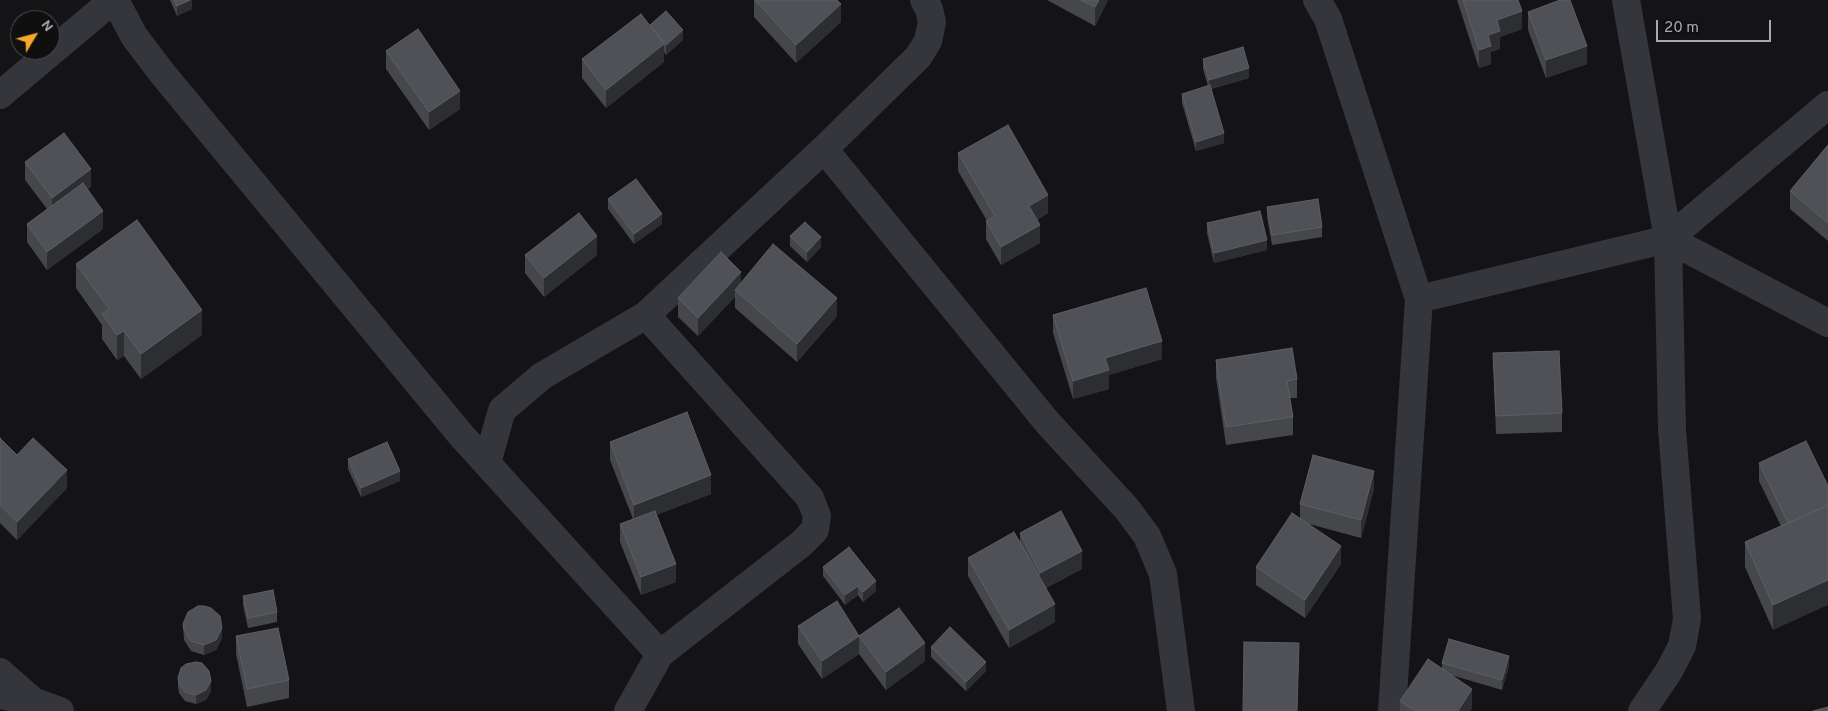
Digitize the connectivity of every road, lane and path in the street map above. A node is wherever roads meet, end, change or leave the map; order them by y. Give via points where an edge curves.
1 (114, 0) edge
2 (924, 0) edge
3 (1317, 0) edge
4 (1626, 0) edge
5 (0, 95) edge
6 (1828, 105) edge
7 (824, 149) junction
8 (1668, 239) junction
9 (1419, 299) junction
10 (646, 315) junction
11 (1828, 322) edge
12 (487, 464) junction
13 (660, 654) junction
14 (0, 672) edge
15 (0, 695) edge
16 (48, 707) edge
17 (628, 711) edge
18 (1181, 711) edge
19 (1392, 711) edge
20 (1642, 711) edge

1 - 5 street
1 - 12 street via 134,36 162,73
2 - 7 street via 932,22 928,41 918,57
3 - 9 street via 1328,19
4 - 8 street
6 - 8 street
7 - 10 street
7 - 18 street via 1047,422 1127,508 1146,536 1163,574
8 - 9 street
8 - 11 street
8 - 20 street via 1672,429 1687,619 1682,646 1670,671
9 - 19 street
10 - 12 street via 542,376 502,410
10 - 13 street via 810,498 817,516 815,530 801,544
12 - 13 street
13 - 17 street
14 - 16 street
15 - 16 street

